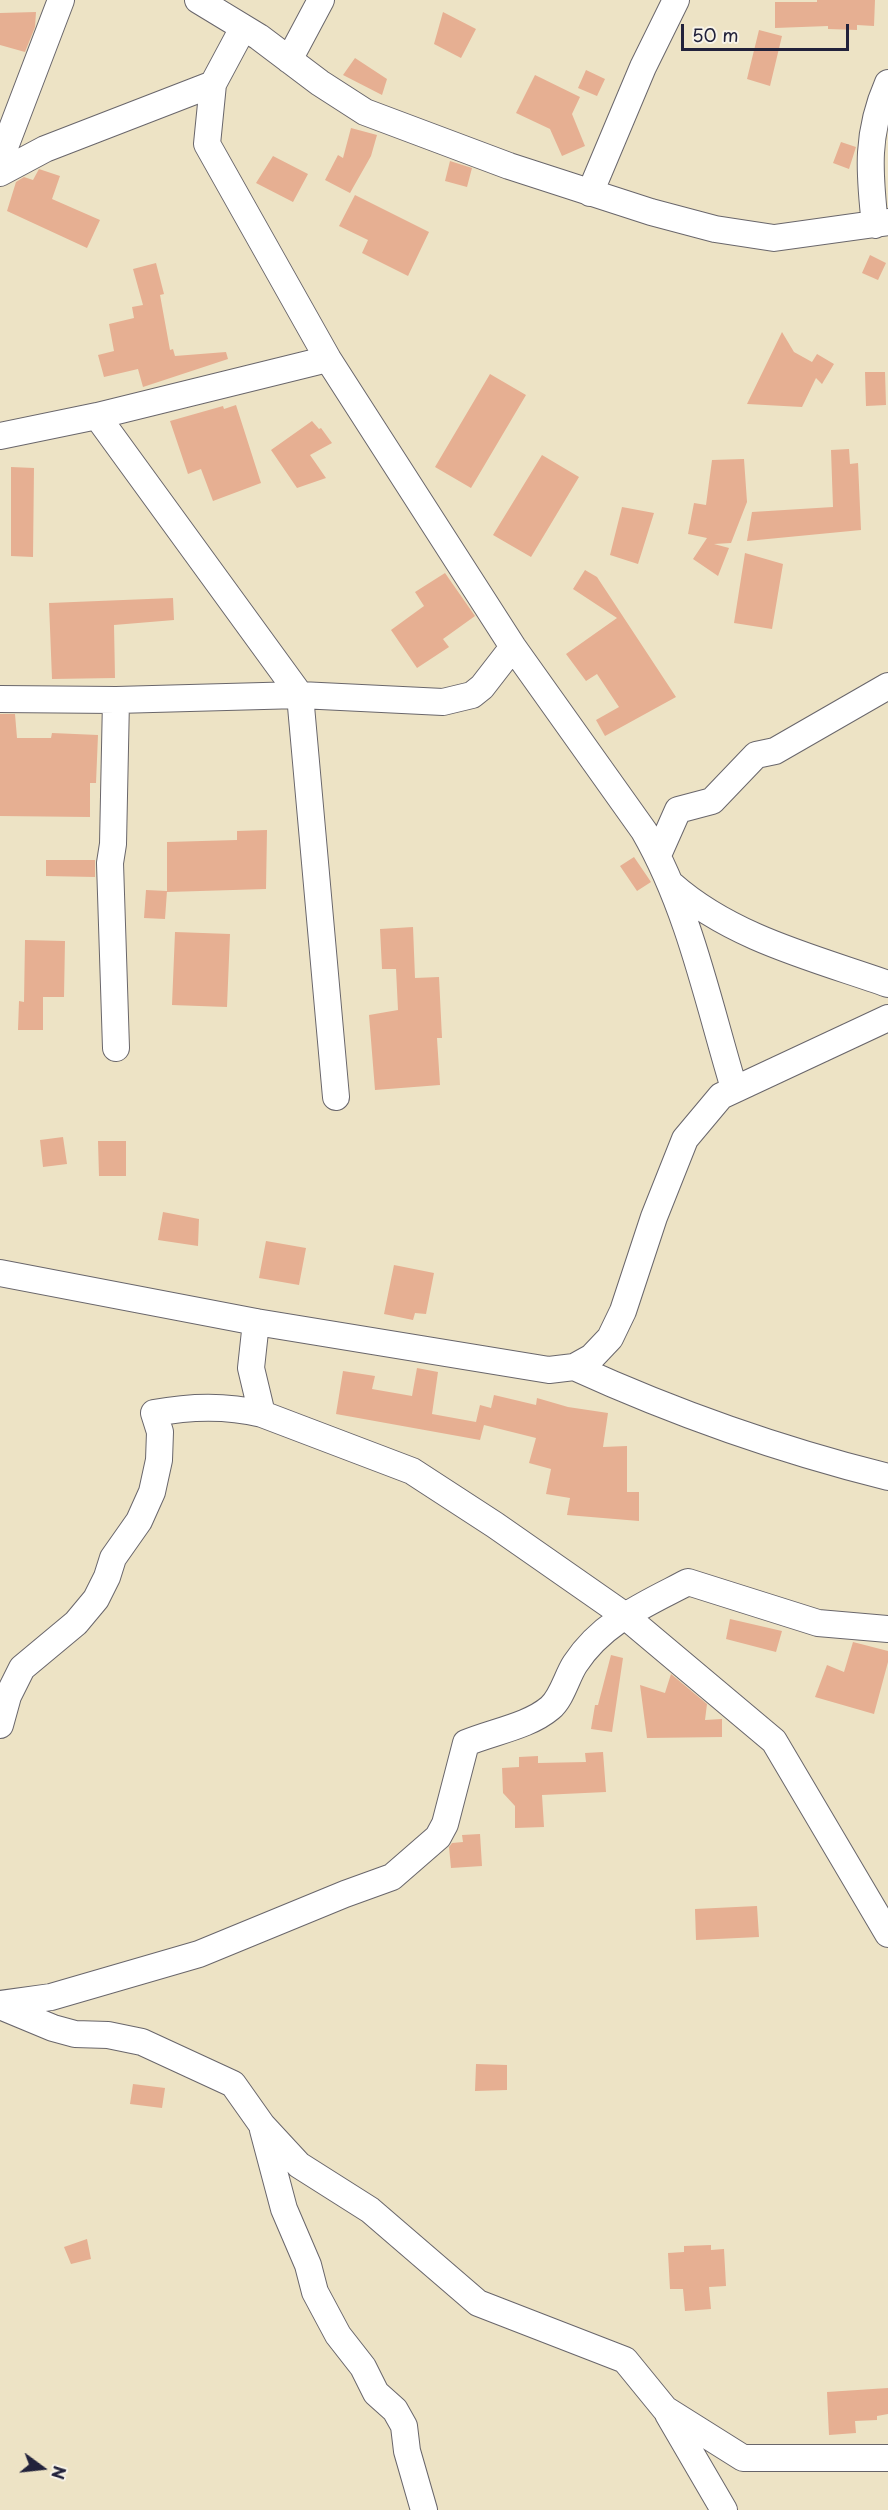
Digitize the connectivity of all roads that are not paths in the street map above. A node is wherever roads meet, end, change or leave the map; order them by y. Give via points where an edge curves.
1 (61, 0) edge
2 (198, 0) edge
3 (321, 0) edge
4 (676, 0) edge
5 (243, 27) junction
6 (289, 60) junction
7 (888, 82) edge
8 (213, 84) junction
9 (1, 159) edge
10 (590, 193) junction
11 (882, 224) edge
12 (328, 359) junction
13 (97, 416) junction
14 (0, 436) edge
15 (513, 646) junction
16 (888, 686) edge
17 (300, 695) junction
18 (0, 699) edge
19 (116, 700) junction
20 (658, 855) junction
21 (670, 883) junction
22 (888, 984) edge
23 (885, 1022) edge
24 (116, 1048) dead end
25 (734, 1088) junction
26 (336, 1096) dead end
27 (0, 1273) edge
28 (256, 1322) junction
29 (574, 1367) junction
30 (262, 1414) junction
31 (888, 1477) edge
32 (624, 1616) junction
33 (888, 1629) edge
34 (0, 1725) edge
35 (888, 1934) edge
36 (0, 2005) edge
37 (262, 2125) junction
38 (665, 2409) junction
39 (888, 2458) edge
40 (424, 2510) edge
41 (724, 2510) edge

1 - 9 street
2 - 5 street
3 - 6 street
4 - 10 street
5 - 6 street
5 - 8 street
6 - 10 street via 365,112
7 - 11 street via 870,138 869,169
8 - 9 street via 45,149
8 - 12 street via 207,144
10 - 11 street via 715,229 774,238
12 - 13 street
12 - 15 street
13 - 14 street
13 - 17 street
15 - 17 street via 482,687 458,700
15 - 20 street
16 - 20 street via 775,751 756,755 712,801 678,810
17 - 19 street
17 - 26 street
18 - 19 street
19 - 24 street via 110,863
20 - 21 street
21 - 22 street via 693,903 728,924
21 - 25 street
23 - 25 street
25 - 29 street via 721,1096 685,1138 610,1338 592,1357
27 - 28 street
28 - 29 street via 549,1370
28 - 30 street via 251,1368
29 - 31 street via 702,1421
30 - 32 street via 412,1471
30 - 34 street via 190,1406 154,1413 160,1432 159,1460 152,1491 139,1521 113,1558 96,1599 76,1623 22,1668
32 - 33 street via 688,1582 818,1623
32 - 35 street via 774,1741
32 - 36 street via 602,1631 575,1663 551,1707 509,1729 466,1743 446,1824 438,1837 392,1877 174,1963 51,1997
36 - 37 street via 64,2031 108,2036 151,2047 233,2084
37 - 38 street via 299,2166 370,2210 478,2303 625,2360
37 - 40 street via 284,2209 315,2292 376,2393 404,2426
38 - 39 street via 743,2458
38 - 41 street

